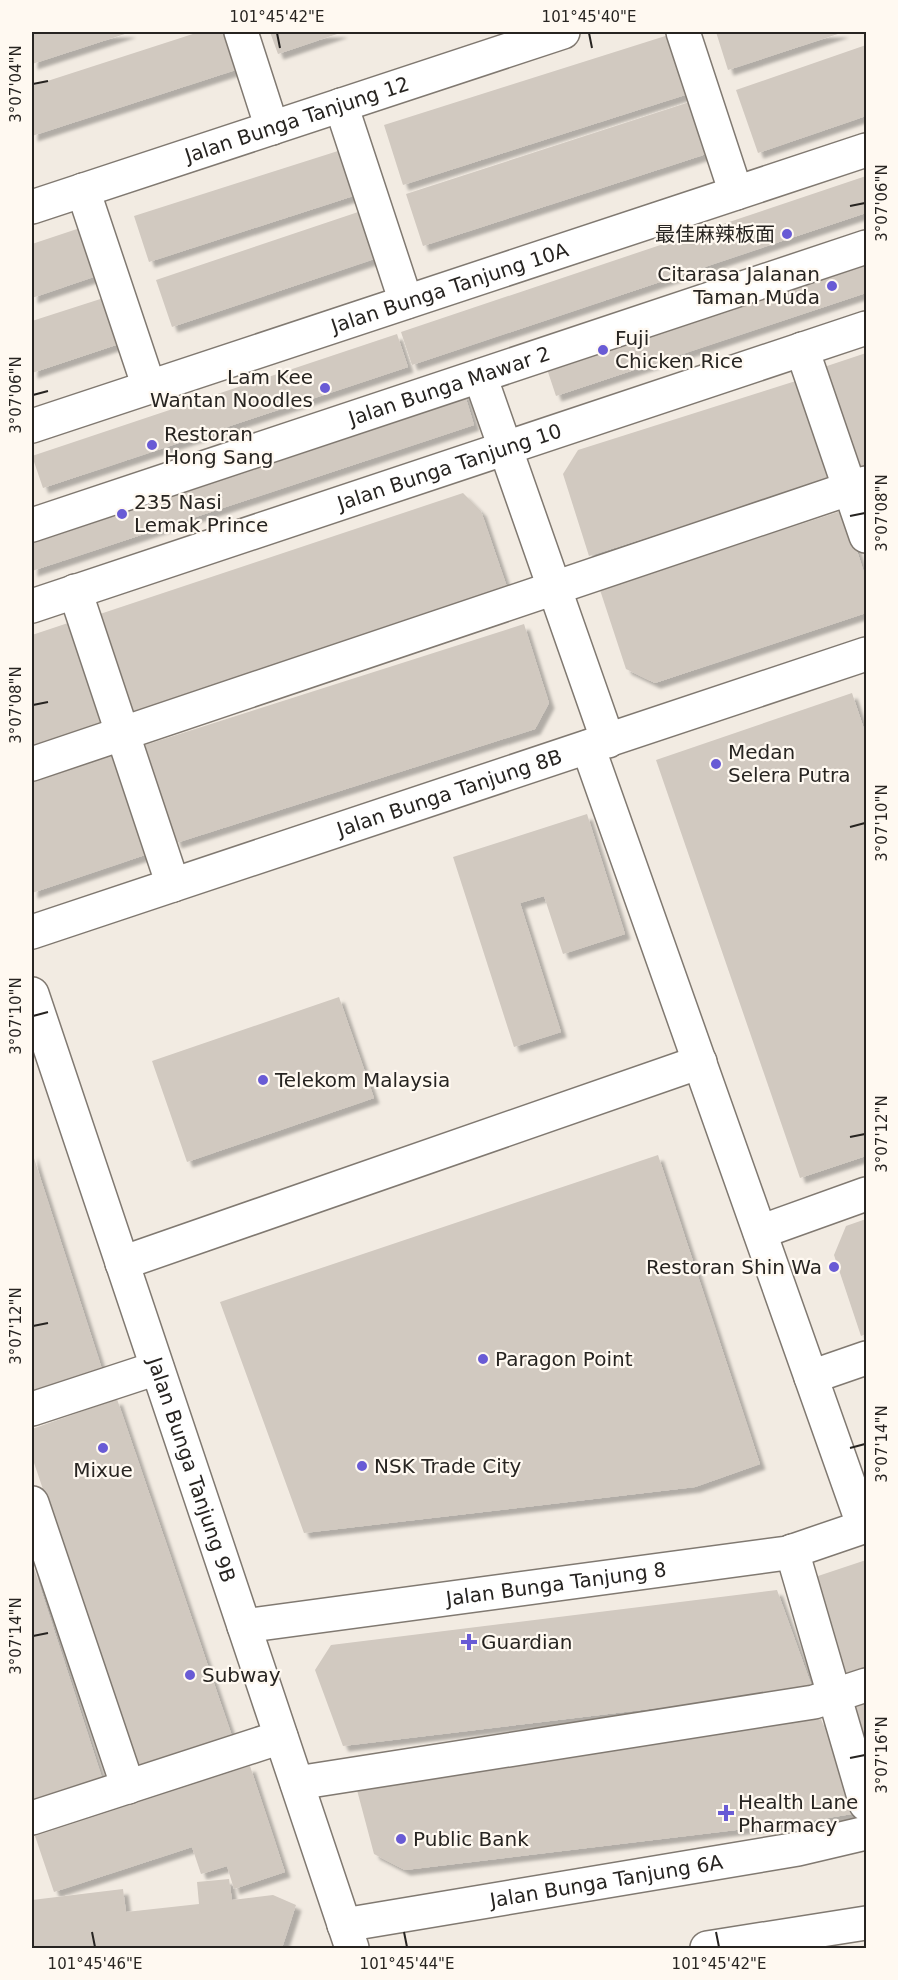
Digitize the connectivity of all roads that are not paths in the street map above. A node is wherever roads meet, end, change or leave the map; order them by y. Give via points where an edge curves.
1 (241, 32) edge
2 (563, 32) edge
3 (683, 32) edge
4 (341, 105) junction
5 (272, 128) junction
6 (867, 150) edge
7 (83, 190) junction
8 (736, 193) junction
9 (32, 207) edge
10 (867, 247) edge
11 (406, 302) junction
12 (867, 328) edge
13 (802, 349) junction
14 (480, 376) junction
15 (149, 387) junction
16 (32, 426) edge
17 (505, 448) junction
18 (858, 485) edge
19 (32, 525) edge
20 (867, 536) edge
21 (554, 588) junction
22 (75, 591) junction
23 (32, 606) edge
24 (864, 664) edge
25 (122, 733) junction
26 (598, 744) junction
27 (32, 764) edge
28 (173, 885) junction
29 (32, 932) edge
30 (32, 994) edge
31 (700, 1062) junction
32 (867, 1194) edge
33 (760, 1232) junction
34 (122, 1263) junction
35 (867, 1358) edge
36 (157, 1368) junction
37 (811, 1377) junction
38 (32, 1409) edge
39 (32, 1503) edge
40 (865, 1527) edge
41 (792, 1551) junction
42 (244, 1626) junction
43 (867, 1685) edge
44 (835, 1695) junction
45 (281, 1737) junction
46 (297, 1783) junction
47 (128, 1787) junction
48 (867, 1804) edge
49 (32, 1818) edge
50 (867, 1833) edge
51 (867, 1923) edge
52 (348, 1937) edge
53 (707, 1948) edge

1 - 5 street
2 - 4 street, Jalan Bunga Tanjung 12
3 - 8 street
4 - 5 street, Jalan Bunga Tanjung 12
4 - 11 street
5 - 7 street, Jalan Bunga Tanjung 12
6 - 8 street, Jalan Bunga Tanjung 10A
7 - 9 street, Jalan Bunga Tanjung 12
7 - 15 street
8 - 11 street, Jalan Bunga Tanjung 10A
10 - 14 street, Jalan Bunga Mawar 2
11 - 15 street, Jalan Bunga Tanjung 10A
12 - 13 street, Jalan Bunga Tanjung 10
13 - 17 street, Jalan Bunga Tanjung 10
13 - 18 street
14 - 17 street
14 - 19 street, Jalan Bunga Mawar 2
15 - 16 street, Jalan Bunga Tanjung 10A
17 - 21 street
17 - 22 street, Jalan Bunga Tanjung 10
18 - 20 street
18 - 21 street
21 - 25 street
21 - 26 street
22 - 23 street, Jalan Bunga Tanjung 10
22 - 25 street
24 - 26 street, Jalan Bunga Tanjung 8B
25 - 27 street
25 - 28 street
26 - 28 street, Jalan Bunga Tanjung 8B
26 - 31 street
28 - 29 street, Jalan Bunga Tanjung 8B
30 - 34 street, Jalan Bunga Tanjung 9B
31 - 33 street
31 - 34 street
32 - 33 street
33 - 37 street
34 - 36 street, Jalan Bunga Tanjung 9B
35 - 37 street
36 - 38 street
36 - 42 street, Jalan Bunga Tanjung 9B
37 - 40 street
39 - 47 street
40 - 41 street, Jalan Bunga Tanjung 8
41 - 42 street, Jalan Bunga Tanjung 8
41 - 44 street
42 - 45 street, Jalan Bunga Tanjung 9B
43 - 44 street
44 - 46 street via 814,1702
44 - 48 street
45 - 46 street, Jalan Bunga Tanjung 9B
45 - 47 street
46 - 52 street, Jalan Bunga Tanjung 9B
47 - 49 street
50 - 52 street, Jalan Bunga Tanjung 6A
51 - 53 street

